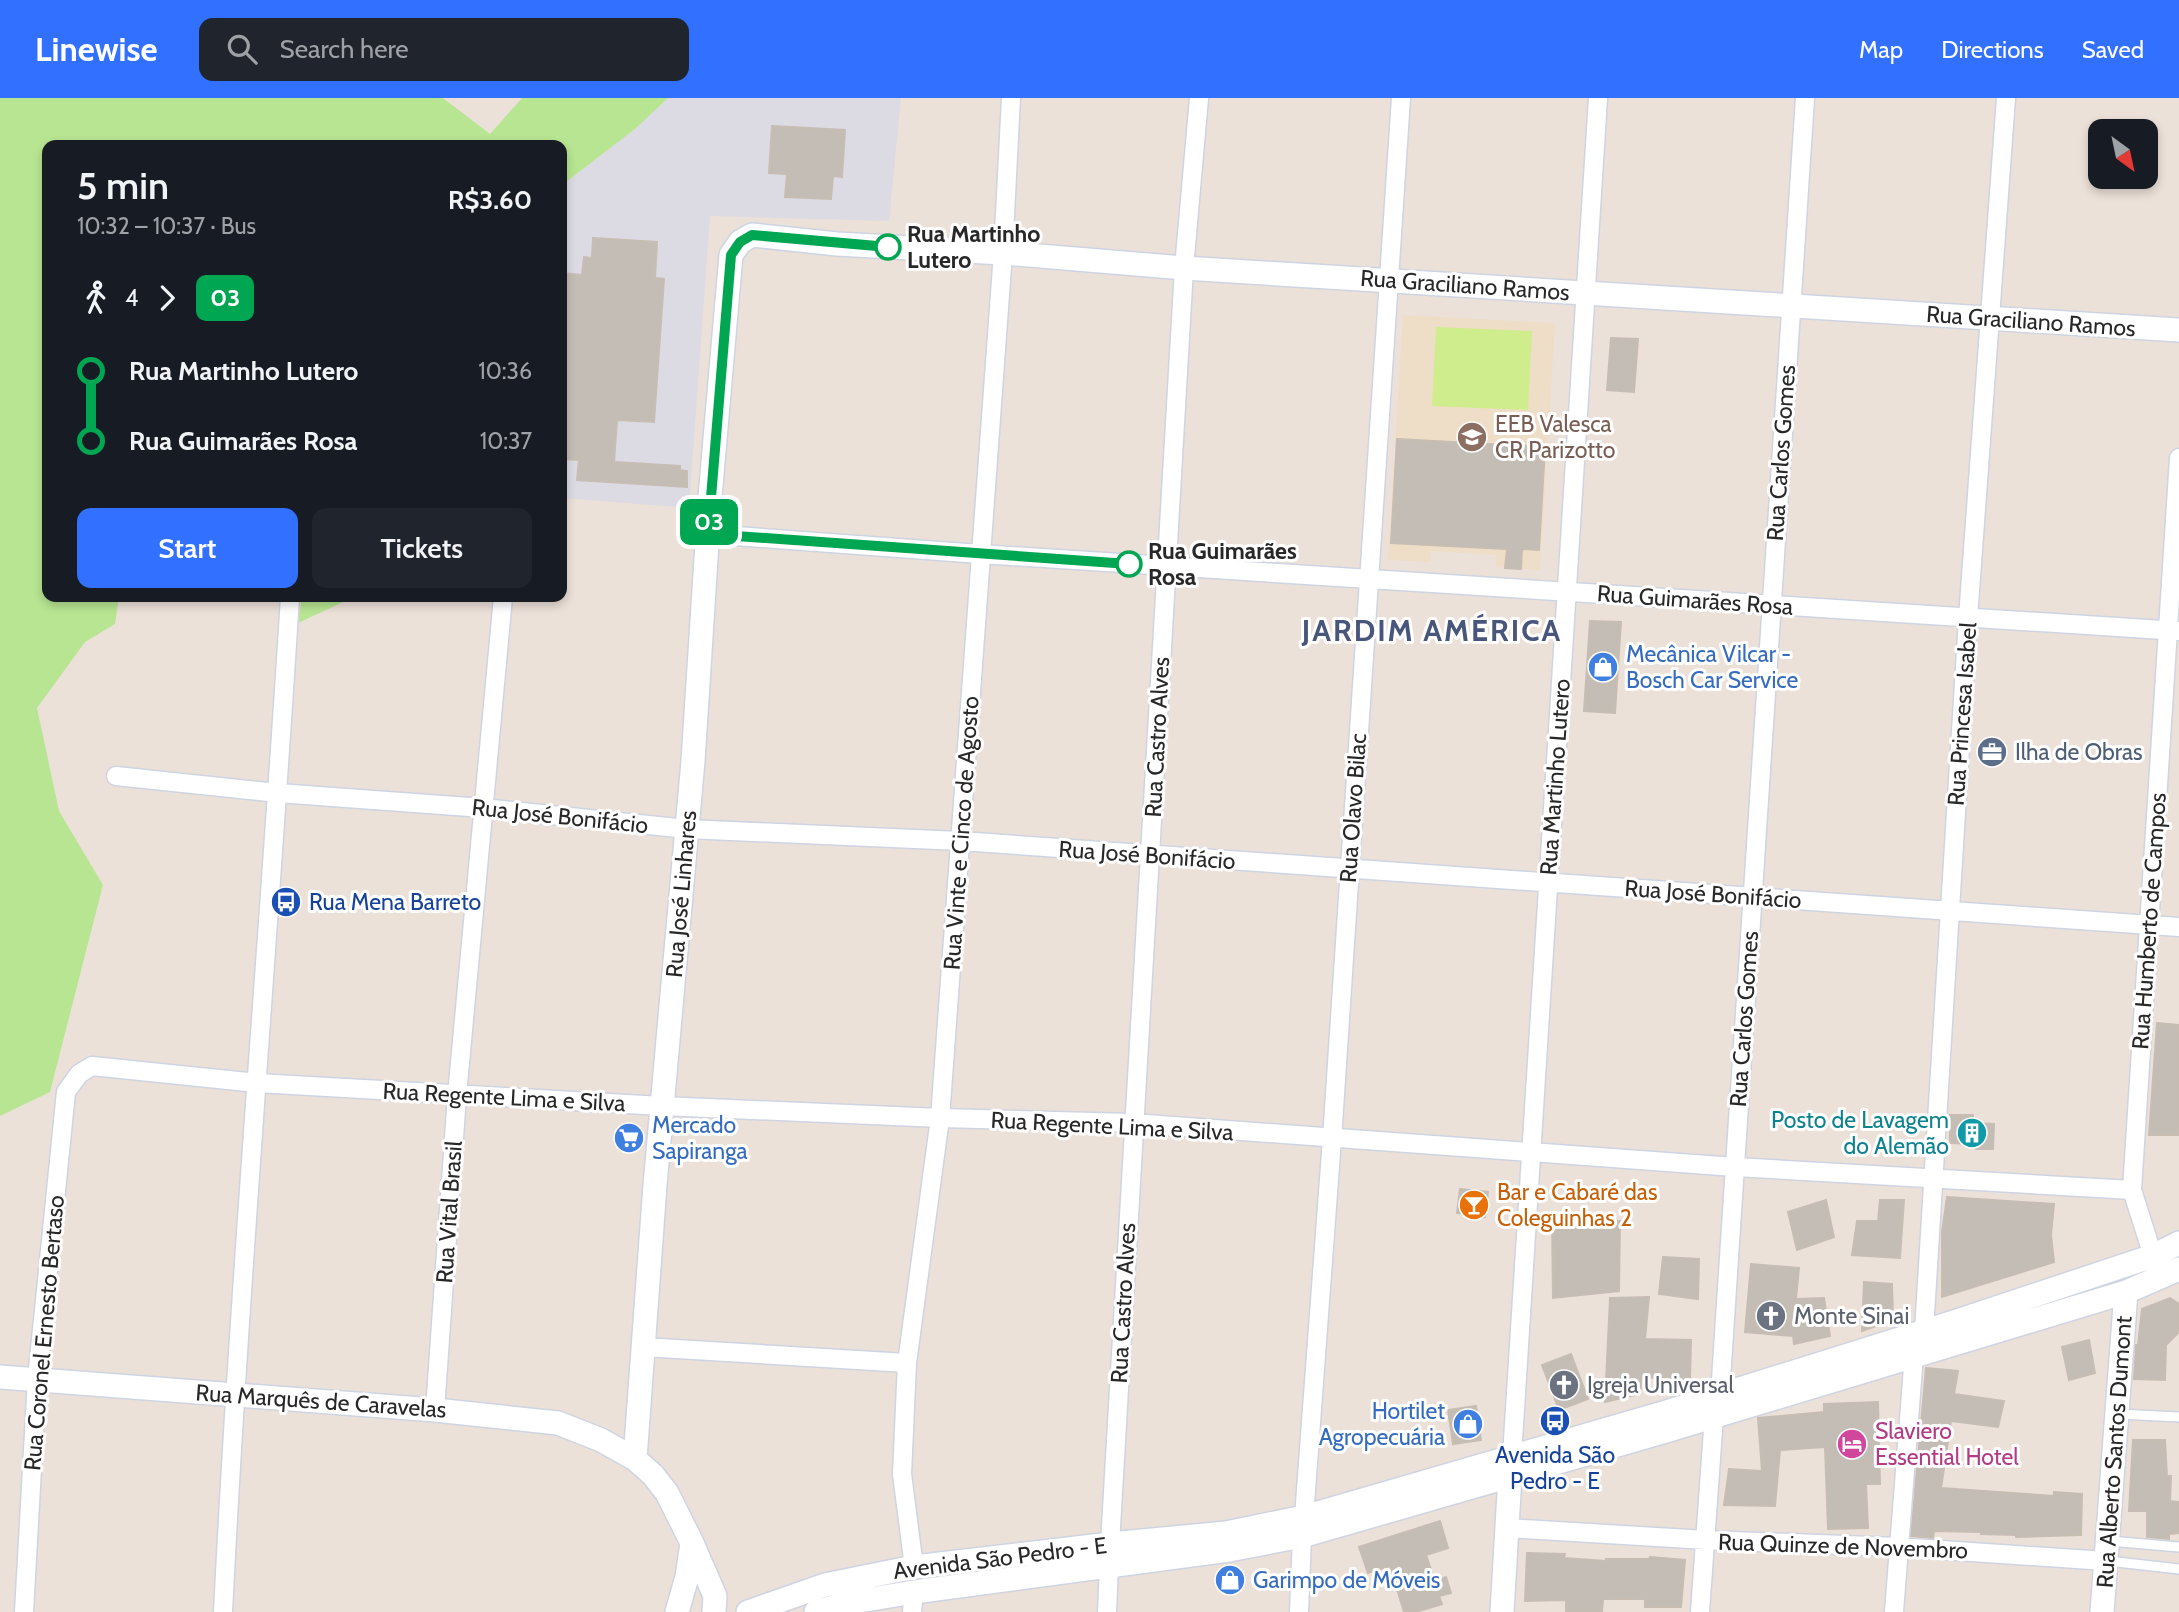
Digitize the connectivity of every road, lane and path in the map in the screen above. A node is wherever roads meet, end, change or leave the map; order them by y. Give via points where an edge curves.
1 (1012, 98) edge
2 (1199, 98) edge
3 (1401, 98) edge
4 (1598, 98) edge
5 (1805, 98) edge
6 (2006, 98) edge
7 (752, 235) joint
8 (1003, 253) junction
9 (1184, 268) junction
10 (1389, 281) junction
11 (1585, 293) junction
12 (1791, 306) junction
13 (1991, 318) junction
14 (2179, 330) edge
15 (2179, 458) edge
16 (708, 534) junction
17 (980, 554) junction
18 (1166, 566) junction
19 (1368, 579) junction
20 (1566, 592) junction
21 (290, 602) edge
22 (503, 602) edge
23 (1772, 605) junction
24 (1968, 618) junction
25 (2174, 631) edge
26 (116, 776) dead end
27 (278, 793) junction
28 (483, 808) junction
29 (687, 829) junction
30 (960, 841) junction
31 (1150, 855) junction
32 (1348, 869) junction
33 (1548, 883) junction
34 (1752, 897) junction
35 (1950, 911) junction
36 (2149, 925) junction
37 (2179, 927) edge
38 (92, 1066) joint
39 (257, 1083) junction
40 (457, 1094) junction
41 (663, 1106) junction
42 (940, 1118) junction
43 (1133, 1123) junction
44 (1332, 1139) junction
45 (1532, 1153) junction
46 (1735, 1167) junction
47 (1934, 1178) junction
48 (2132, 1189) junction
49 (2179, 1243) edge
50 (2153, 1256) junction
51 (2179, 1269) edge
52 (2126, 1292) junction
53 (1924, 1331) junction
54 (643, 1347) junction
55 (1914, 1355) junction
56 (907, 1363) junction
57 (0, 1377) edge
58 (37, 1380) junction
59 (234, 1394) junction
60 (1717, 1406) junction
61 (435, 1409) junction
62 (2117, 1414) junction
63 (2179, 1417) edge
64 (635, 1459) junction
65 (1511, 1466) junction
66 (1303, 1527) junction
67 (1507, 1528) junction
68 (1706, 1540) junction
69 (692, 1543) junction
70 (1898, 1547) junction
71 (2179, 1547) edge
72 (2107, 1551) junction
73 (1109, 1555) junction
74 (914, 1567) junction
75 (2179, 1569) edge
76 (913, 1602) edge
77 (24, 1612) edge
78 (223, 1612) edge
79 (677, 1612) edge
80 (714, 1612) edge
81 (748, 1612) edge
82 (816, 1612) edge
83 (1107, 1612) edge
84 (1299, 1612) edge
85 (1502, 1612) edge
86 (1700, 1612) edge
87 (1894, 1612) edge
88 (2102, 1612) edge

1 - 8 street, Rua Vinte e Cinco de Agosto
2 - 9 street, Rua Castro Alves
3 - 10 street, Rua Olavo Bilac
4 - 11 street, Rua Martinho Lutero
5 - 12 street, Rua Carlos Gomes
6 - 13 street, Rua Princesa Isabel
7 - 8 street, Rua Graciliano Ramos
7 - 16 street, Rua José Linhares via 731,255
8 - 9 street, Rua Graciliano Ramos
8 - 17 street, Rua Vinte e Cinco de Agosto
9 - 10 street, Rua Graciliano Ramos
9 - 18 street, Rua Castro Alves
10 - 11 street, Rua Graciliano Ramos
10 - 19 street, Rua Olavo Bilac
11 - 12 street, Rua Graciliano Ramos
11 - 20 street, Rua Martinho Lutero
12 - 13 street, Rua Graciliano Ramos
12 - 23 street, Rua Carlos Gomes
13 - 14 street, Rua Graciliano Ramos
13 - 24 street, Rua Princesa Isabel
15 - 25 street, Rua Humberto de Campos
16 - 17 street, Rua Guimarães Rosa
16 - 29 street, Rua José Linhares
17 - 18 street, Rua Guimarães Rosa
17 - 30 street, Rua Vinte e Cinco de Agosto
18 - 19 street, Rua Guimarães Rosa
18 - 31 street, Rua Castro Alves
19 - 20 street, Rua Guimarães Rosa
19 - 32 street, Rua Olavo Bilac
20 - 23 street, Rua Guimarães Rosa
20 - 33 street, Rua Martinho Lutero
21 - 27 street
22 - 28 street, Rua Vital Brasil
23 - 24 street, Rua Guimarães Rosa
23 - 34 street, Rua Carlos Gomes
24 - 25 street, Rua Guimarães Rosa
24 - 35 street, Rua Princesa Isabel
25 - 36 street, Rua Humberto de Campos
26 - 27 street, Rua José Bonifácio
27 - 28 street, Rua José Bonifácio
27 - 39 street
28 - 29 street, Rua José Bonifácio
28 - 40 street, Rua Vital Brasil
29 - 30 street, Rua José Bonifácio
29 - 41 street, Rua José Linhares
30 - 31 street, Rua José Bonifácio
30 - 42 street, Rua Vinte e Cinco de Agosto
31 - 32 street, Rua José Bonifácio
31 - 43 street, Rua Castro Alves
32 - 33 street, Rua José Bonifácio
32 - 44 street, Rua Olavo Bilac
33 - 34 street, Rua José Bonifácio
33 - 45 street, Rua Martinho Lutero
34 - 35 street, Rua José Bonifácio
34 - 46 street, Rua Carlos Gomes
35 - 36 street, Rua José Bonifácio
35 - 47 street, Rua Princesa Isabel
36 - 37 street, Rua José Bonifácio
36 - 48 street, Rua Humberto de Campos
38 - 39 street, Rua Regente Lima e Silva
38 - 58 street, Rua Coronel Ernesto Bertaso via 79,1074 66,1092
39 - 40 street, Rua Regente Lima e Silva
39 - 59 street
40 - 41 street, Rua Regente Lima e Silva
40 - 61 street, Rua Vital Brasil
41 - 42 street, Rua Regente Lima e Silva
41 - 54 street, Rua José Linhares
42 - 43 street, Rua Regente Lima e Silva
42 - 56 street, Rua Vinte e Cinco de Agosto
43 - 44 street, Rua Regente Lima e Silva
43 - 73 street, Rua Castro Alves
44 - 45 street, Rua Regente Lima e Silva
44 - 66 street, Rua Olavo Bilac
45 - 46 street, Rua Regente Lima e Silva
45 - 65 street, Rua Martinho Lutero
46 - 47 street, Rua Regente Lima e Silva
46 - 60 street, Rua Carlos Gomes
47 - 48 street, Rua Regente Lima e Silva
47 - 53 street, Rua Princesa Isabel
48 - 50 street, Rua Humberto de Campos
49 - 50 street, Avenida São Pedro - E
50 - 53 street, Avenida São Pedro - E
51 - 52 street, Avenida São Pedro - E
52 - 55 street, Avenida São Pedro - E
52 - 62 street, Rua Alberto Santos Dumont
53 - 60 street, Avenida São Pedro - E
54 - 56 street
54 - 64 street, Rua José Linhares
55 - 60 street, Avenida São Pedro - E
55 - 70 street
56 - 74 street, Rua Vinte e Cinco de Agosto via 902,1474
57 - 58 street, Rua Marquês de Caravelas
58 - 59 street, Rua Marquês de Caravelas
58 - 77 street, Rua Coronel Ernesto Bertaso
59 - 61 street, Rua Marquês de Caravelas
59 - 78 street
60 - 65 street, Avenida São Pedro - E
60 - 68 street, Rua Carlos Gomes
61 - 64 street, Rua Marquês de Caravelas via 558,1423
62 - 63 lane
62 - 72 street, Rua Alberto Santos Dumont
64 - 69 street via 667,1493
65 - 66 street, Avenida São Pedro - E
65 - 67 street, Rua Martinho Lutero
66 - 73 street, Avenida São Pedro - E via 1226,1533
66 - 84 street, Rua Olavo Bilac
67 - 68 street, Rua Quinze de Novembro
67 - 85 street, Rua Martinho Lutero
68 - 70 street, Rua Quinze de Novembro
68 - 86 street, Rua Carlos Gomes
69 - 79 street
69 - 80 street via 715,1596
70 - 72 street, Rua Quinze de Novembro
70 - 87 street
71 - 72 lane, Rua Quinze de Novembro
72 - 75 lane, Rua Quinze de Novembro
72 - 88 street, Rua Alberto Santos Dumont
73 - 74 street, Avenida São Pedro - E
73 - 76 street, Avenida São Pedro - E
73 - 83 street, Rua Castro Alves
74 - 81 street, Avenida São Pedro - E via 825,1585
76 - 82 street, Avenida São Pedro - E via 847,1603

